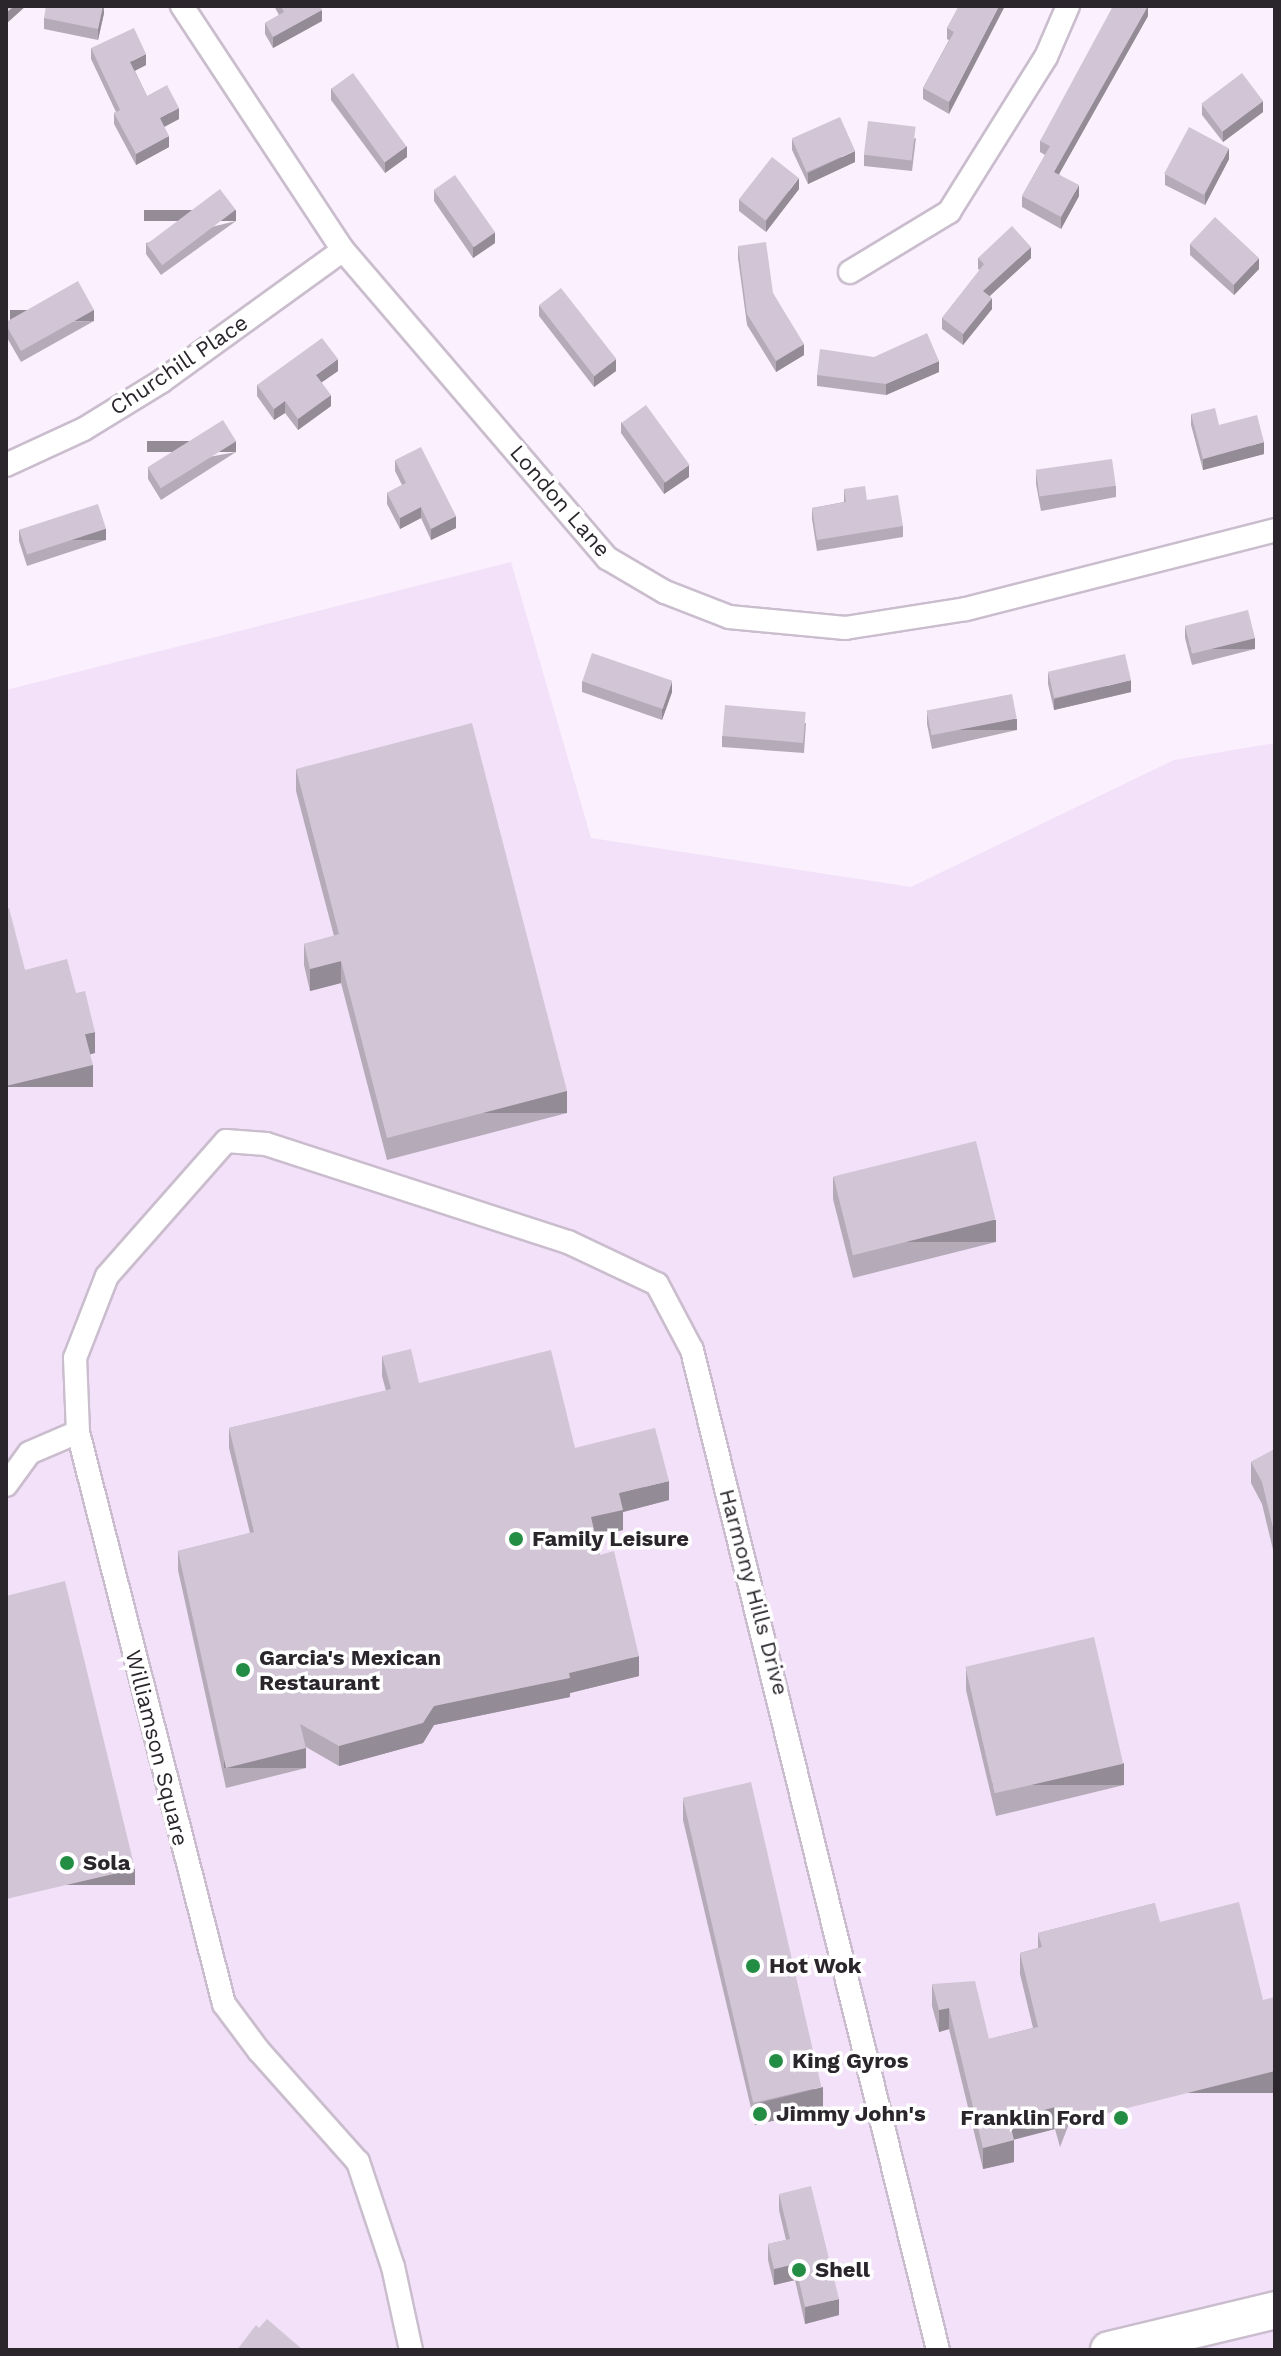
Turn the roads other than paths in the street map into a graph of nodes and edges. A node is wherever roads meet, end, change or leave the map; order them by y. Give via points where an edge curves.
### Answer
1 (182, 6) edge
2 (1068, 6) edge
3 (343, 250) junction
4 (850, 272) dead end
5 (6, 465) edge
6 (1275, 530) edge
7 (226, 1141) joint
8 (78, 1432) junction
9 (6, 1485) edge
10 (1275, 2310) edge
11 (411, 2350) edge
12 (938, 2350) edge
13 (1109, 2350) edge

1 - 3 street, London Lane
2 - 4 street via 1046,57 949,212
3 - 5 street, Churchill Place via 162,381 84,429
3 - 6 street, London Lane via 607,558 665,592 729,617 845,628 907,620
7 - 8 street, Williamson Square via 107,1276 75,1358
7 - 12 street, Harmony Hills Drive via 266,1144 568,1242 657,1284 692,1350 777,1676
8 - 9 street via 29,1453
8 - 11 street, Williamson Square via 224,2004 358,2162 393,2267
10 - 13 highway

